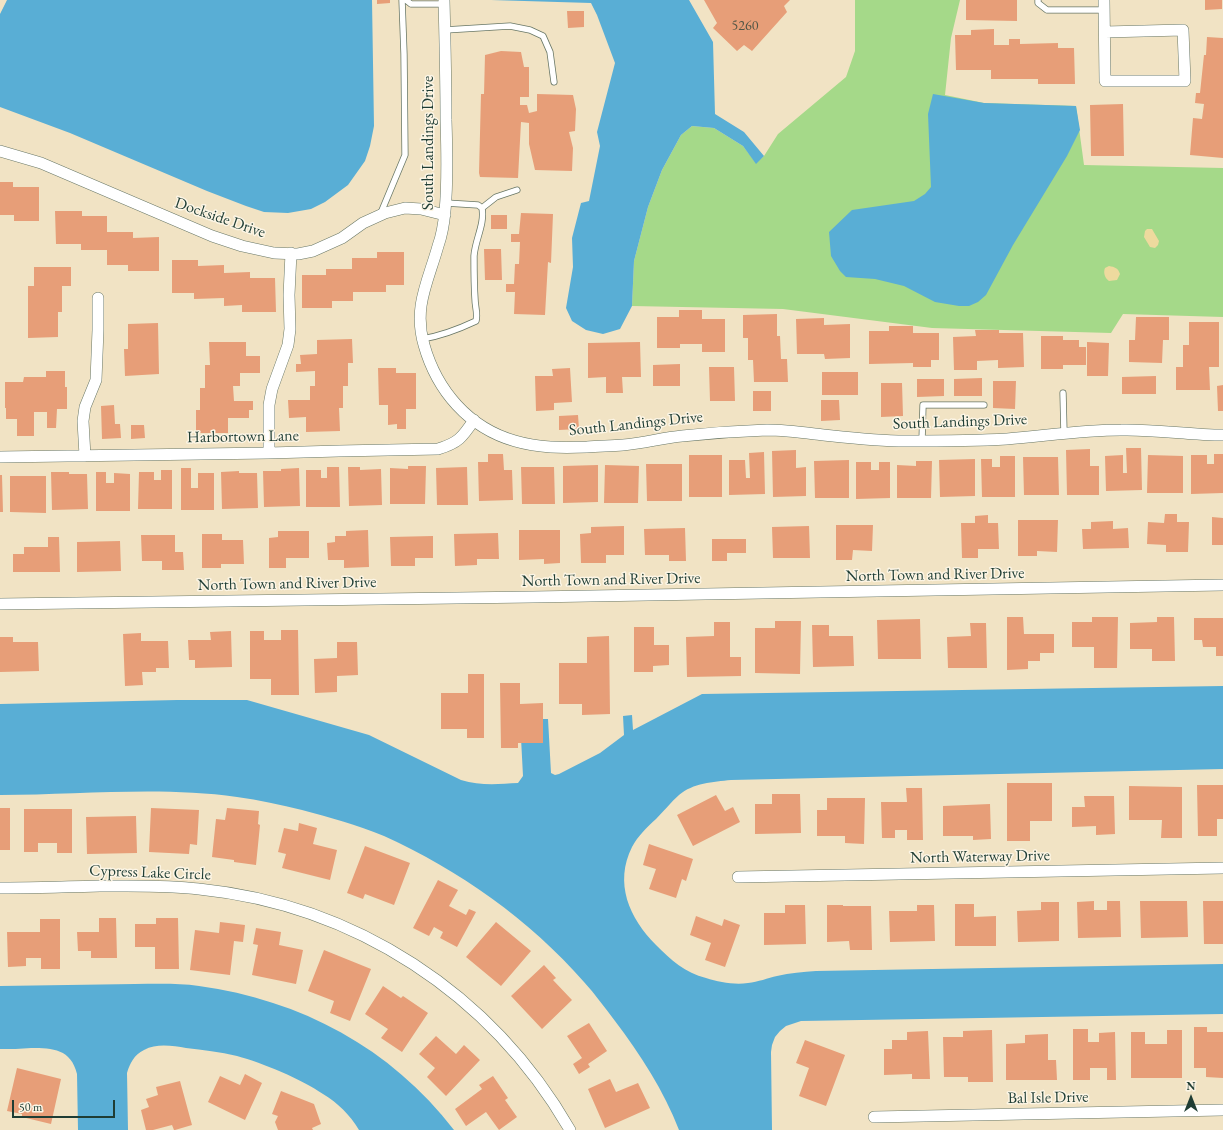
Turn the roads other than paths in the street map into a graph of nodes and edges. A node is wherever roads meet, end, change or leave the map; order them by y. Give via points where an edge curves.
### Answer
1 (402, 0) edge
2 (406, 0) edge
3 (1038, 0) edge
4 (444, 2) edge
5 (1104, 5) edge
6 (445, 30) junction
7 (1105, 32) junction
8 (554, 82) dead end
9 (4, 152) edge
10 (517, 190) dead end
11 (446, 203) junction
12 (482, 208) junction
13 (445, 215) junction
14 (379, 216) junction
15 (291, 253) junction
16 (98, 298) dead end
17 (422, 339) junction
18 (1062, 393) dead end
19 (984, 405) dead end
20 (474, 420) junction
21 (1064, 433) junction
22 (1223, 436) edge
23 (922, 441) junction
24 (269, 453) junction
25 (85, 456) junction
26 (0, 457) edge
27 (1223, 585) edge
28 (0, 604) edge
29 (1223, 868) edge
30 (738, 877) dead end
31 (0, 888) edge
32 (1223, 1110) edge
33 (874, 1117) dead end
34 (570, 1130) edge

1 - 14 lane via 405,155
2 - 4 lane via 411,4
3 - 5 lane via 1038,3 1047,10
4 - 6 street, South Landings Drive
5 - 7 street
6 - 8 lane via 510,26 543,36 550,52
6 - 11 street, South Landings Drive via 448,183
7 - 7 street via 1106,81 1185,81 1183,30
9 - 15 street, Dockside Drive via 41,163 212,236 258,250
10 - 12 lane via 496,197
11 - 12 lane via 478,205
11 - 13 street, South Landings Drive
12 - 17 lane via 482,221 474,256 476,321
13 - 14 street, Dockside Drive via 405,208
13 - 17 street, South Landings Drive via 422,296
14 - 15 street, Dockside Drive via 363,223 342,238 313,250
15 - 24 street via 290,329 288,345 270,400
16 - 25 street via 96,380 85,407 83,421
17 - 20 street, South Landings Drive via 446,394
18 - 21 lane
19 - 23 lane via 923,405
20 - 23 street, South Landings Drive via 500,436 549,448 623,445 710,433 771,430 868,440
20 - 24 street, Harbortown Lane via 452,445 438,449
21 - 22 street, South Landings Drive via 1152,430
21 - 23 street, South Landings Drive via 1005,439
24 - 25 street, Harbortown Lane
25 - 26 street, Harbortown Lane
27 - 28 street, North Town and River Drive
29 - 30 street, North Waterway Drive
31 - 34 street, Cypress Lake Circle via 145,886 199,889 272,902 332,921 368,937 421,970 481,1017 530,1071
32 - 33 street, Bal Isle Drive

